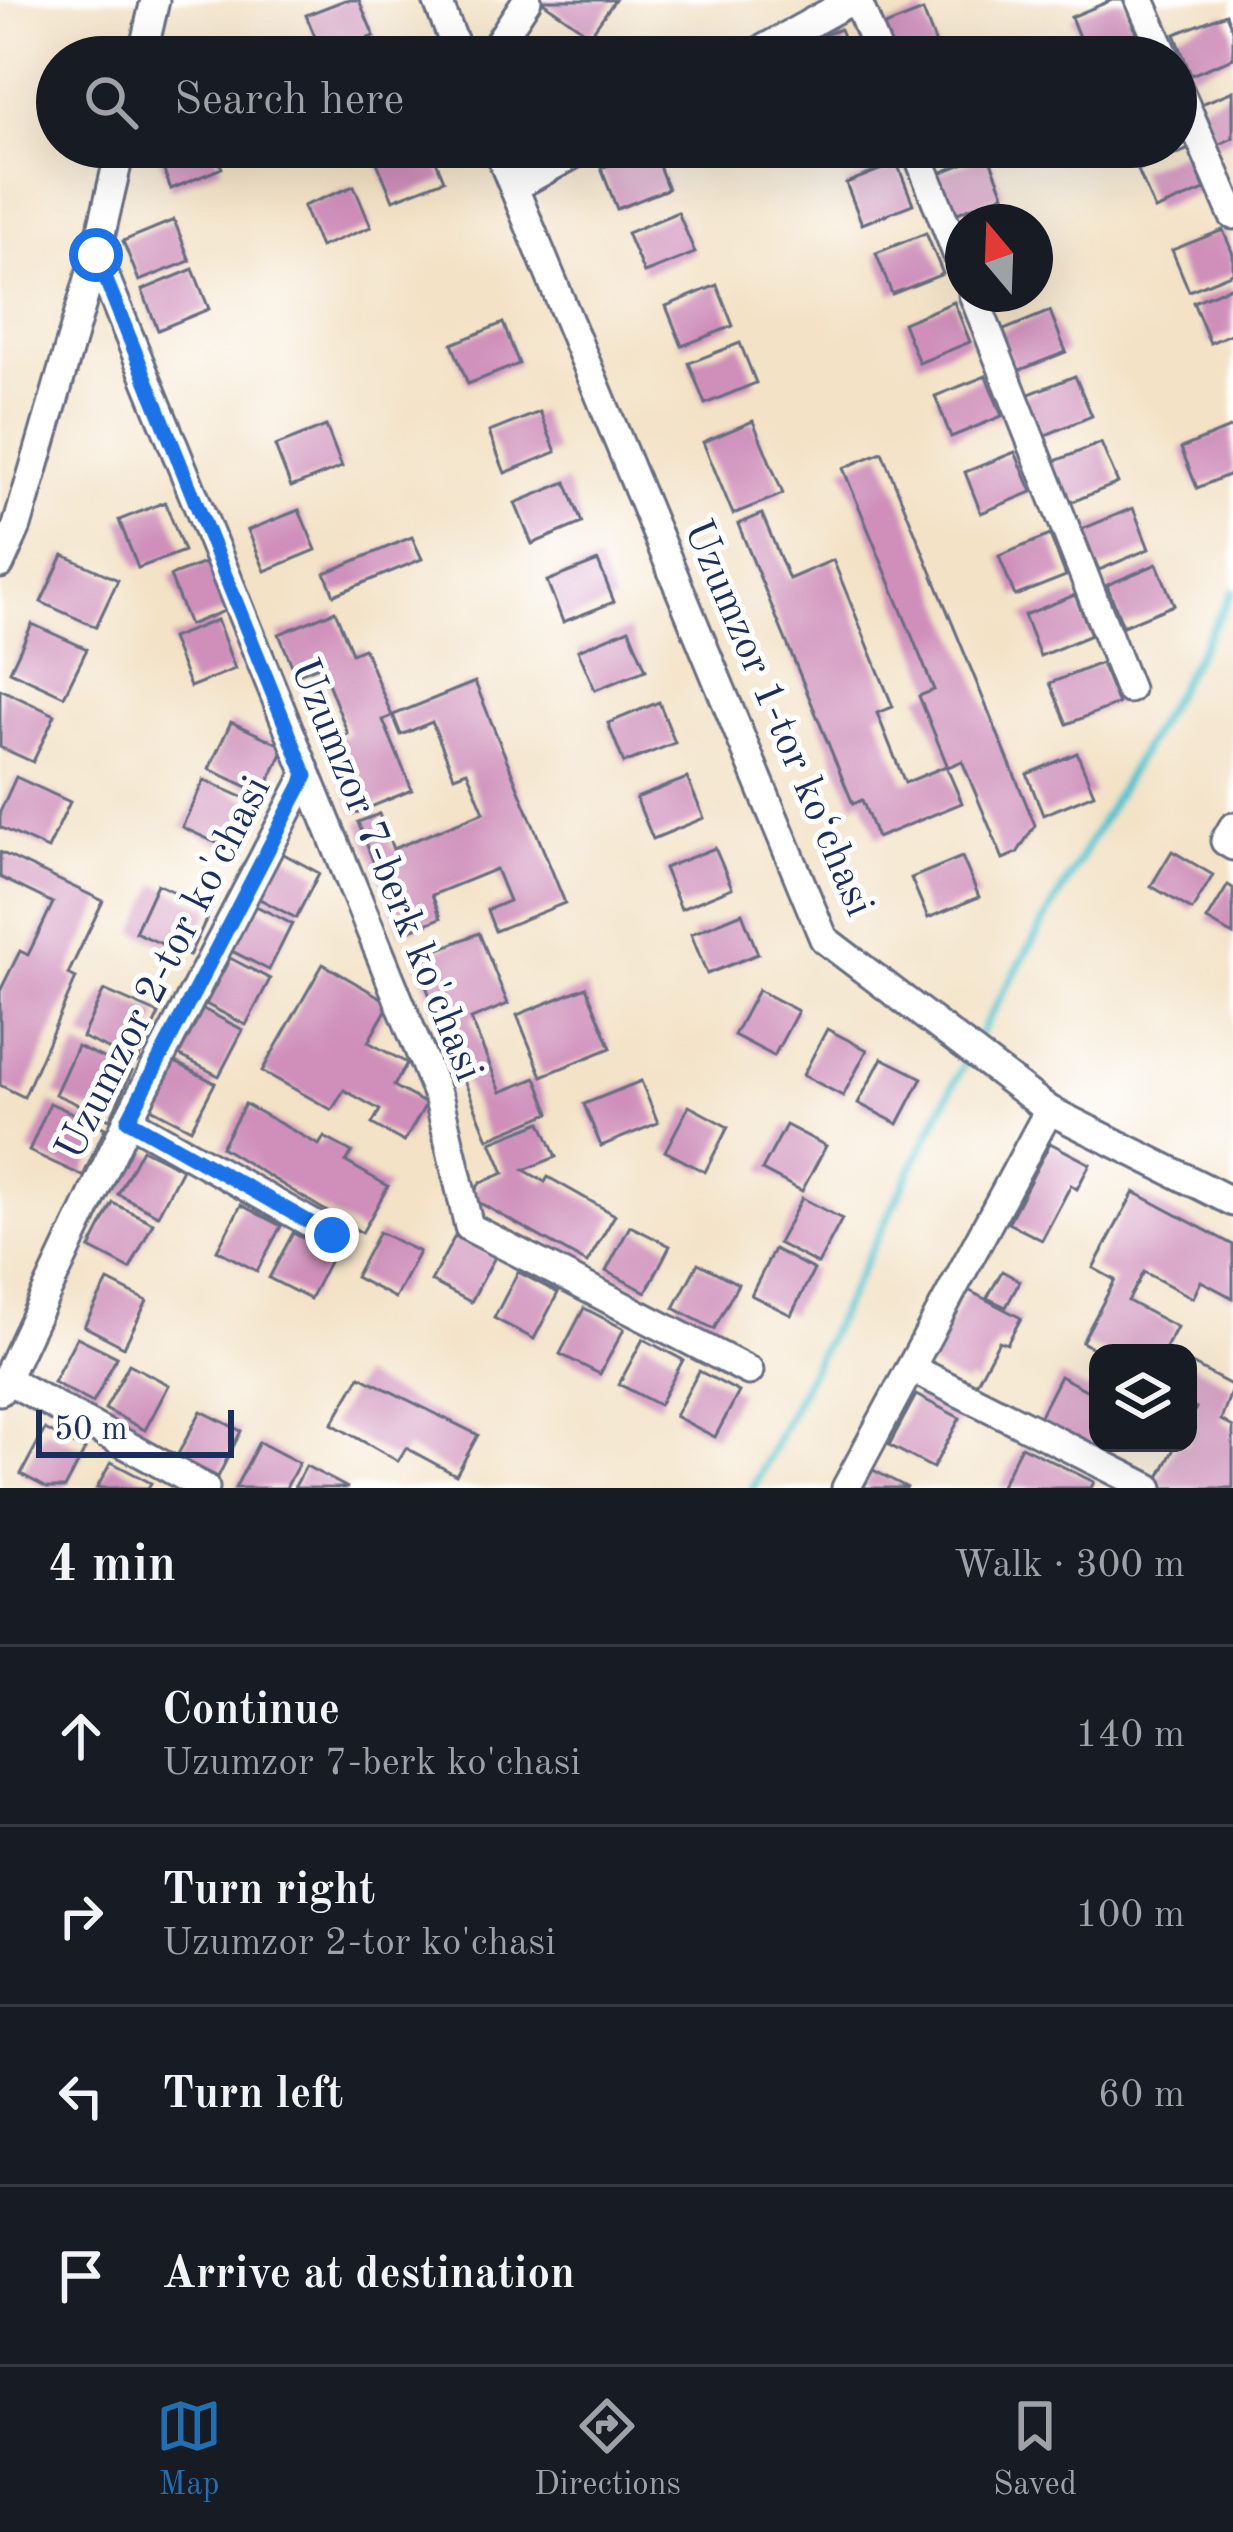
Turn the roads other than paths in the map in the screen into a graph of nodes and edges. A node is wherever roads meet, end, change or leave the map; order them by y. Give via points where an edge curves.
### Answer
1 (155, 0) edge
2 (436, 0) edge
3 (526, 0) edge
4 (855, 0) edge
5 (1140, 0) edge
6 (147, 36) edge
7 (451, 36) edge
8 (503, 36) edge
9 (788, 36) edge
10 (871, 36) edge
11 (1156, 36) edge
12 (1197, 132) edge
13 (116, 168) edge
14 (506, 168) edge
15 (550, 168) edge
16 (923, 168) edge
17 (514, 188) junction
18 (1233, 215) edge
19 (945, 223) edge
20 (96, 255) junction
21 (980, 312) edge
22 (0, 564) edge
23 (1129, 689) dead end
24 (306, 776) junction
25 (1049, 1110) junction
26 (128, 1120) junction
27 (1233, 1202) edge
28 (332, 1235) dead end
29 (911, 1368) junction
30 (749, 1371) dead end
31 (3, 1385) edge
32 (205, 1488) edge
33 (846, 1488) edge
34 (1150, 1488) edge

1 - 6 street
2 - 7 street
3 - 8 street
4 - 9 street
4 - 10 street
5 - 11 street
12 - 18 street
13 - 20 street
14 - 17 street, Uzumzor 1-tor ko‘chasi
15 - 17 street
16 - 19 street
17 - 25 street, Uzumzor 1-tor ko‘chasi via 824,939
20 - 22 street
20 - 24 street, Uzumzor 7-berk ko'chasi
21 - 23 street
24 - 26 street, Uzumzor 2-tor ko'chasi
24 - 30 street, Uzumzor 7-berk ko'chasi via 439,1099 470,1227
25 - 27 street, Uzumzor 1-tor ko‘chasi
25 - 29 street
26 - 28 street
26 - 31 street, Uzumzor 2-tor ko'chasi
29 - 33 street
29 - 34 street
31 - 32 street

